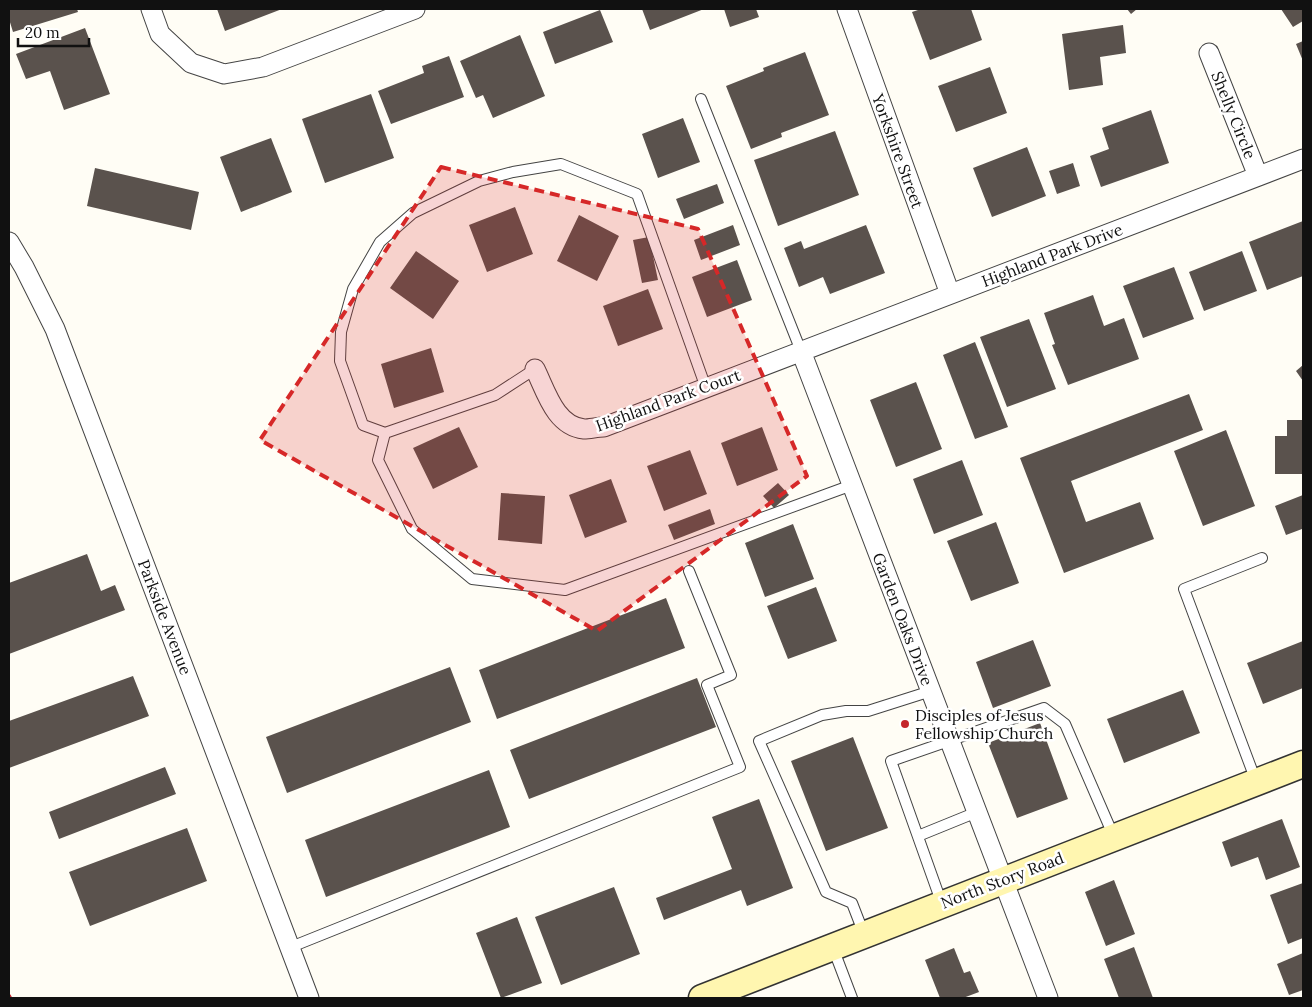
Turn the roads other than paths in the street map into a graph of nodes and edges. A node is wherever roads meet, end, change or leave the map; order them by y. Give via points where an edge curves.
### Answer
1 (151, 9) edge
2 (414, 9) edge
3 (846, 9) edge
4 (1209, 53) dead end
5 (701, 98) dead end
6 (1303, 159) edge
7 (1258, 176) junction
8 (9, 242) edge
9 (950, 294) junction
10 (801, 351) junction
11 (535, 369) joint
12 (706, 388) junction
13 (386, 433) junction
14 (852, 485) junction
15 (1262, 558) dead end
16 (689, 571) dead end
17 (931, 691) junction
18 (949, 740) junction
19 (1303, 764) edge
20 (1257, 782) junction
21 (977, 812) junction
22 (918, 836) junction
23 (1114, 837) junction
24 (1002, 880) junction
25 (942, 904) junction
26 (864, 934) junction
27 (291, 946) junction
28 (833, 947) junction
29 (309, 998) edge
30 (702, 998) edge
31 (852, 998) edge
32 (1048, 998) edge

1 - 2 street via 160,34 191,63 224,74 263,67
3 - 9 street, Yorkshire Street
4 - 7 street, Shelly Circle
5 - 10 lane
6 - 7 street, Highland Park Drive
7 - 9 street, Highland Park Drive
8 - 27 street, Parkside Avenue via 54,329
9 - 10 street, Highland Park Drive
10 - 12 street, Highland Park Court
10 - 14 street, Garden Oaks Drive
11 - 12 street, Highland Park Court via 557,415 584,429 604,426
11 - 13 lane via 495,395
12 - 13 lane via 637,194 561,164 479,181 414,213 380,242 353,289 341,332 340,361 363,425
13 - 14 lane via 378,460 412,529 472,579 555,589 564,590
14 - 17 street, Garden Oaks Drive
15 - 20 lane via 1184,589
16 - 27 lane via 731,675 707,685 740,767
17 - 18 street, Garden Oaks Drive
17 - 26 lane via 868,711 822,715 759,741 826,892 852,903
18 - 21 street, Garden Oaks Drive
18 - 22 lane via 891,761
18 - 23 lane via 1044,708 1065,724
19 - 20 main road, North Story Road
20 - 23 main road, North Story Road
21 - 22 lane
21 - 24 street, Garden Oaks Drive
22 - 25 lane
23 - 24 main road, North Story Road
24 - 25 main road, North Story Road
24 - 32 street, Garden Oaks Drive
25 - 26 main road, North Story Road
26 - 28 main road, North Story Road
27 - 29 street, Parkside Avenue
28 - 30 main road, North Story Road
28 - 31 lane

